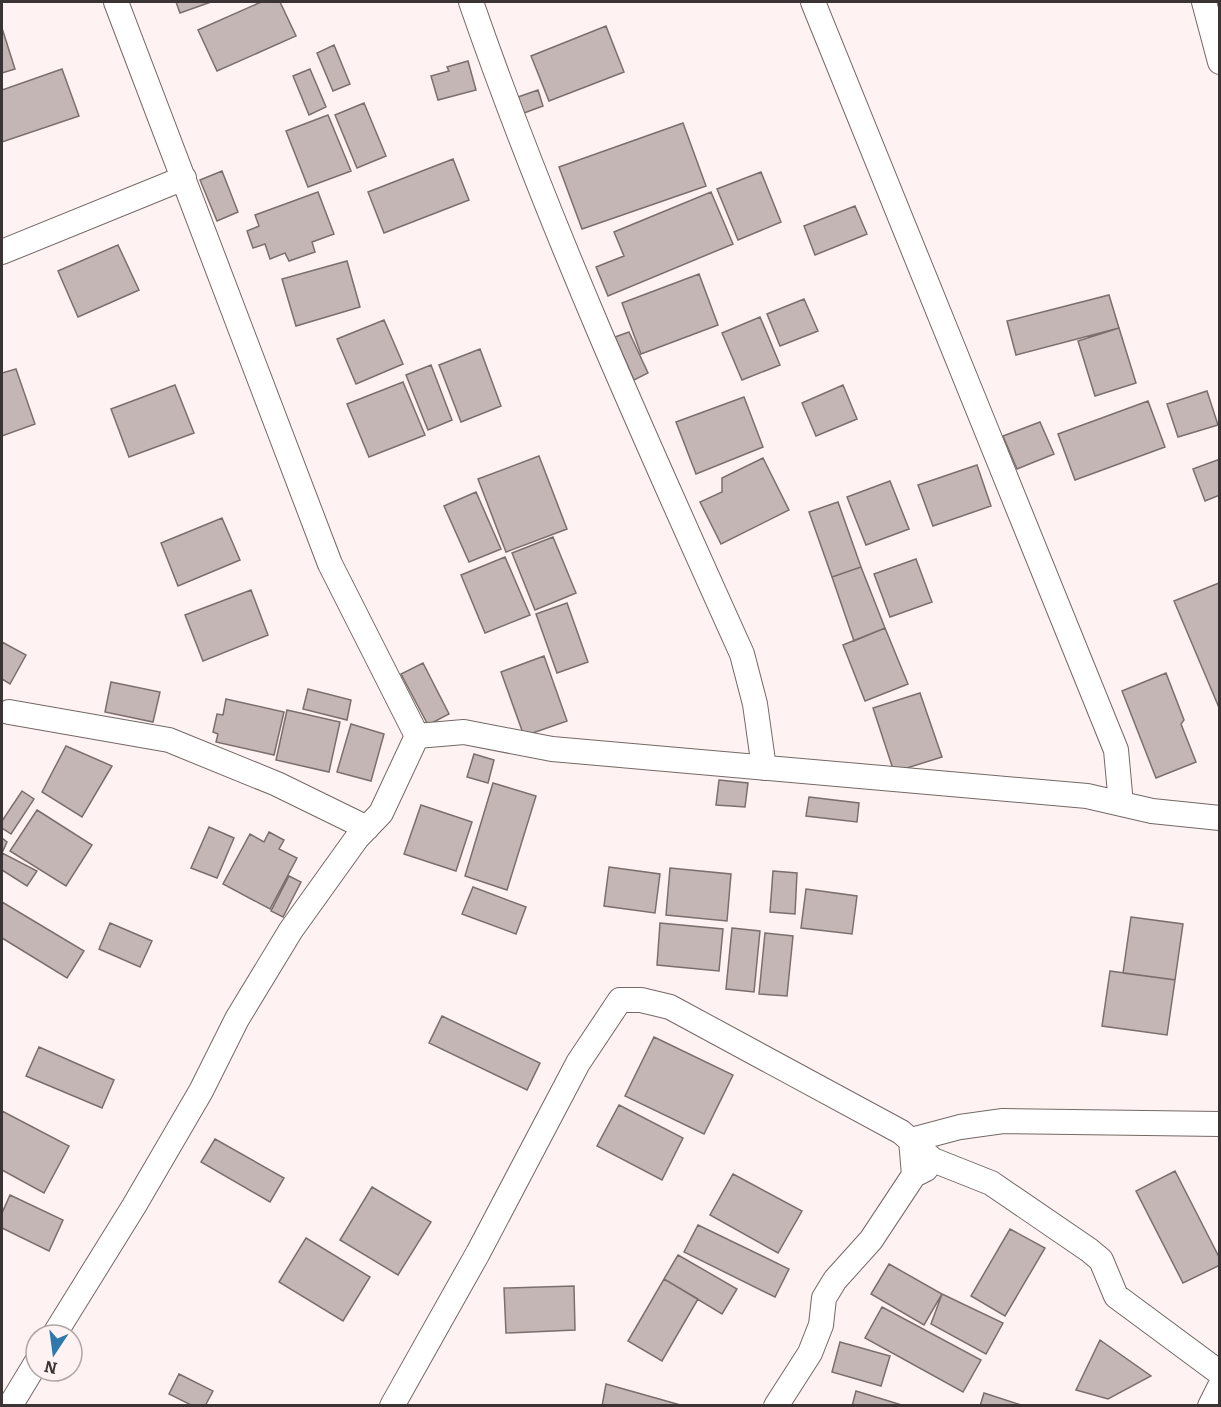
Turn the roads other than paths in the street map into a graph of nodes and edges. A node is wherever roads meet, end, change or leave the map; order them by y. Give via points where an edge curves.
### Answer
1 (116, 2) edge
2 (471, 2) edge
3 (813, 2) edge
4 (1204, 2) edge
5 (1220, 62) edge
6 (184, 178) junction
7 (2, 252) edge
8 (4, 716) edge
9 (417, 736) junction
10 (764, 768) junction
11 (1121, 804) junction
12 (1220, 818) edge
13 (367, 828) junction
14 (1220, 1124) edge
15 (911, 1140) junction
16 (939, 1162) junction
17 (914, 1175) junction
18 (61, 1323) edge
19 (1220, 1373) edge
20 (24, 1383) edge
21 (1220, 1386) edge
22 (10, 1406) edge
23 (392, 1406) edge
24 (776, 1406) edge
25 (1210, 1406) edge

1 - 6 street
2 - 10 street via 502,91 585,298 742,654 755,704
3 - 11 street via 1116,750
4 - 5 street
6 - 7 street
6 - 9 street via 330,564
8 - 13 street via 169,740 278,784
9 - 10 street via 464,732 552,749
9 - 13 street via 381,813
10 - 11 street via 1087,796
11 - 12 street
13 - 18 street via 291,930 134,1206
14 - 15 street via 1003,1121
15 - 16 street
15 - 17 street
15 - 23 street via 670,1007 620,1000 578,1063
16 - 17 street
16 - 19 street via 991,1184 1089,1250 1101,1260 1116,1296
17 - 24 street via 871,1240 829,1289 810,1353
20 - 22 street
21 - 25 street

